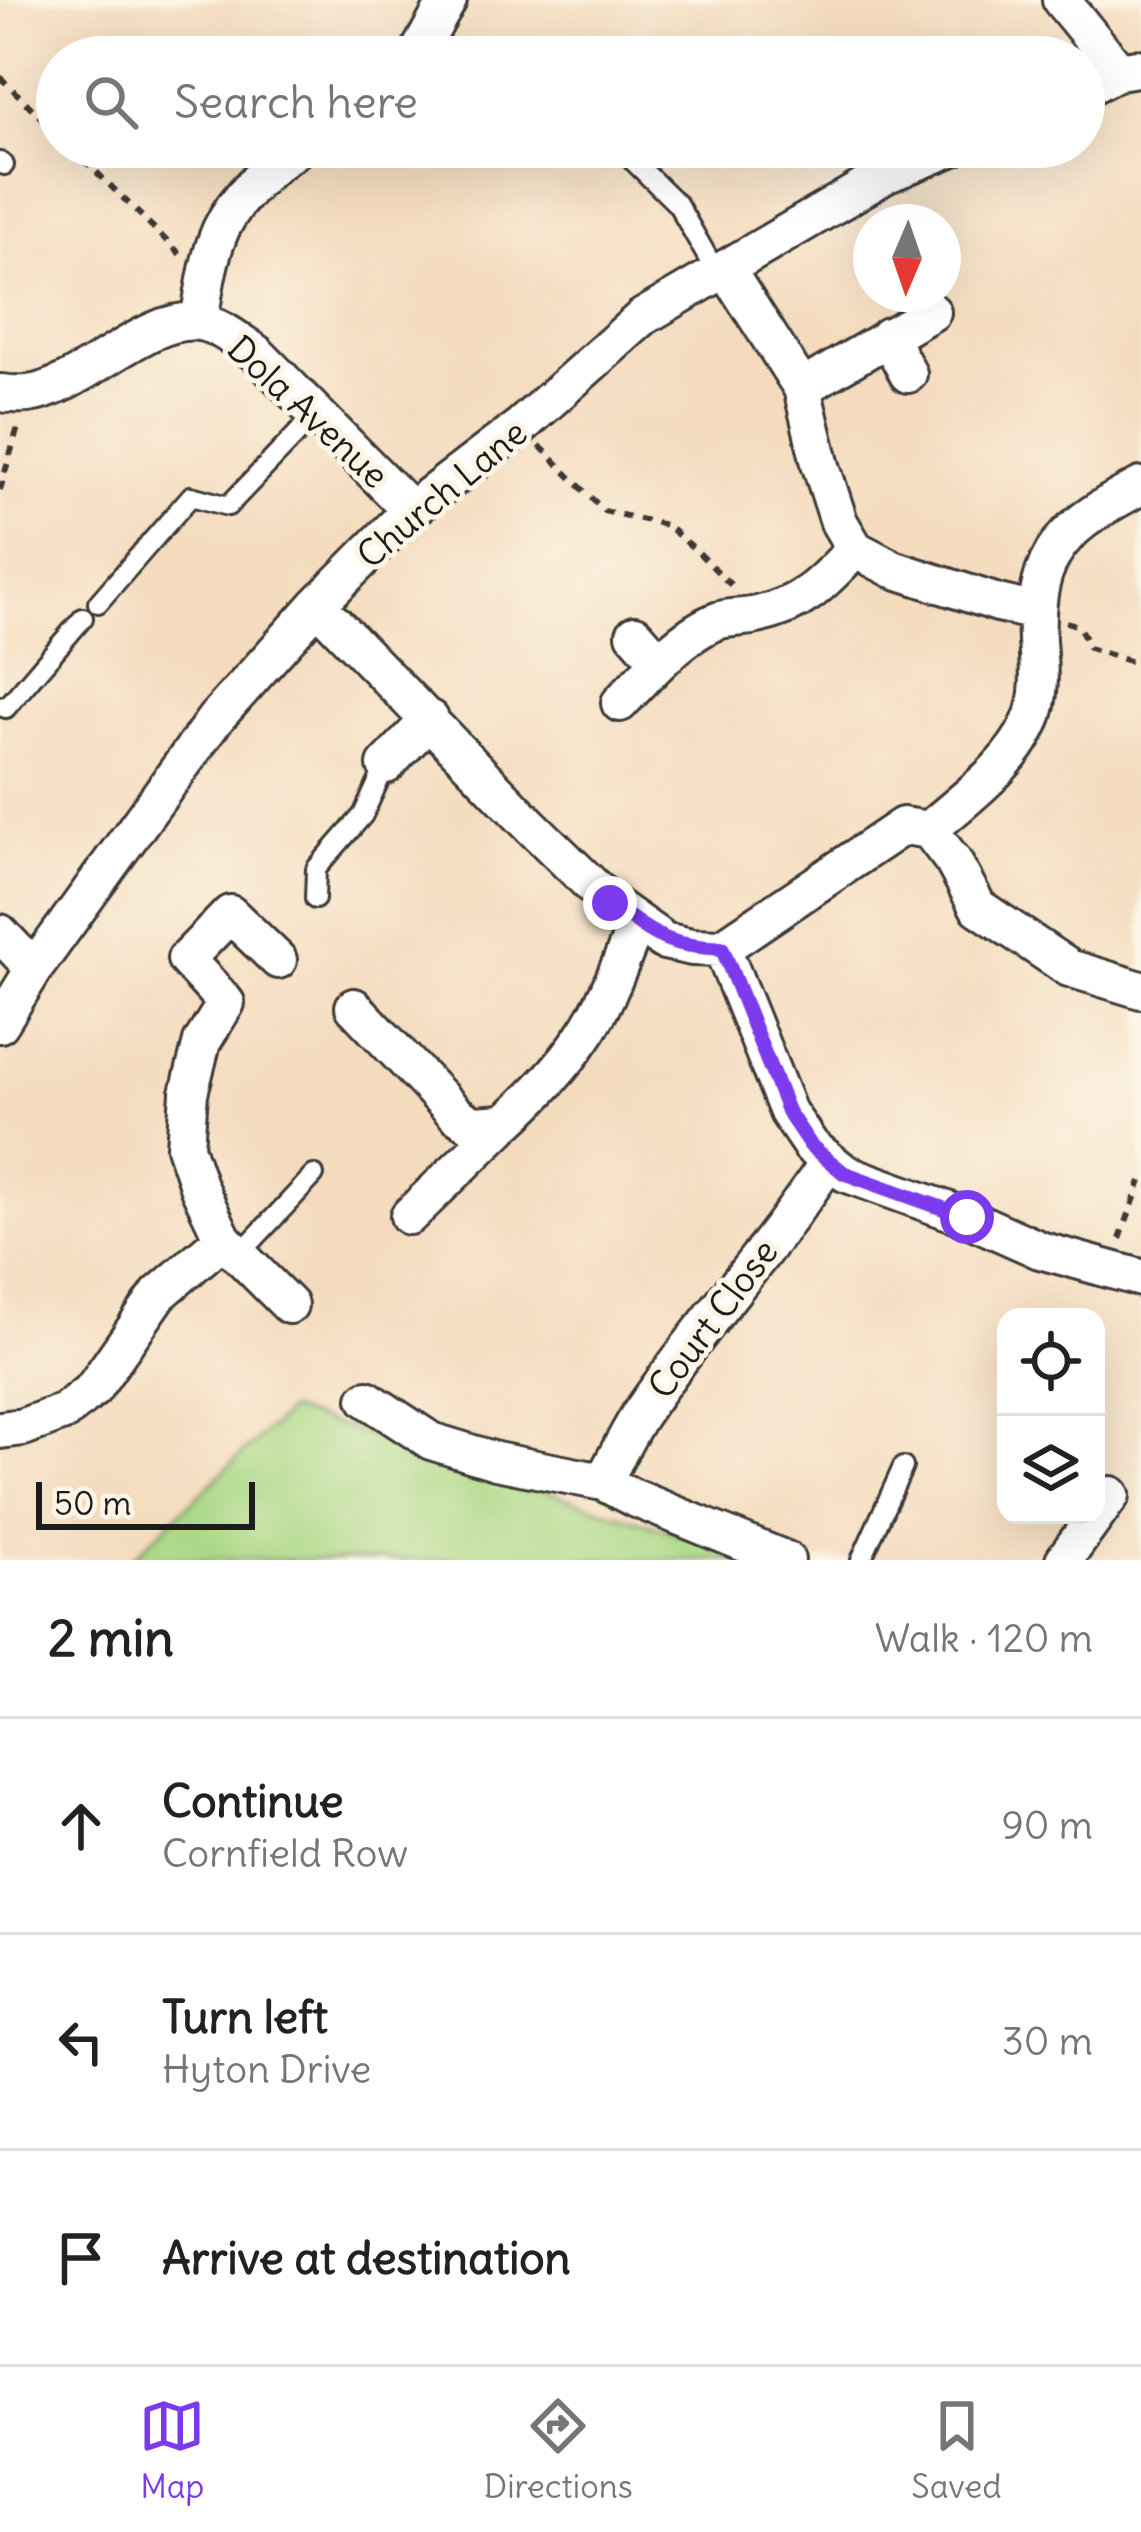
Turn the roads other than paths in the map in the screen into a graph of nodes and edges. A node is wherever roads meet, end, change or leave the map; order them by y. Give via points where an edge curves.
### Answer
1 (448, 0) edge
2 (1061, 0) edge
3 (428, 36) edge
4 (1097, 36) edge
5 (1105, 44) edge
6 (1130, 69) edge
7 (275, 168) edge
8 (641, 168) edge
9 (901, 168) edge
10 (722, 272) junction
11 (932, 312) dead end
12 (199, 322) junction
13 (888, 336) junction
14 (908, 374) dead end
15 (802, 388) junction
16 (14, 394) edge
17 (317, 413) junction
18 (1141, 486) edge
19 (411, 510) junction
20 (855, 549) junction
21 (98, 603) dead end
22 (317, 605) junction
23 (1036, 612) junction
24 (83, 618) dead end
25 (620, 703) dead end
26 (0, 706) edge
27 (430, 719) junction
28 (386, 764) joint
29 (929, 830) junction
30 (315, 899) dead end
31 (638, 923) junction
32 (0, 933) edge
33 (722, 948) junction
34 (278, 960) dead end
35 (34, 970) junction
36 (1141, 990) edge
37 (354, 1007) dead end
38 (0, 1024) edge
39 (505, 1123) junction
40 (829, 1160) junction
41 (314, 1175) dead end
42 (409, 1216) dead end
43 (231, 1247) junction
44 (1125, 1274) edge
45 (289, 1306) dead end
46 (367, 1399) dead end
47 (0, 1430) edge
48 (903, 1467) dead end
49 (603, 1482) junction
50 (1112, 1495) dead end
51 (786, 1560) edge
52 (861, 1560) edge
53 (1064, 1560) edge

1 - 3 street
2 - 4 street
5 - 6 street
7 - 12 street via 221,228
8 - 10 lane via 678,205
9 - 10 street, Church Lane
10 - 15 street
10 - 19 street, Church Lane via 643,317
11 - 13 street
12 - 16 street, Dola Avenue via 130,343 52,388
12 - 17 street, Dola Avenue via 256,353
13 - 14 street
13 - 15 street
15 - 20 street via 839,522
17 - 19 street, Dola Avenue
17 - 21 lane via 228,506 191,496
18 - 23 street via 1091,513 1053,550
19 - 22 street, Church Lane
20 - 23 street via 893,569
20 - 25 street via 807,597 647,648
22 - 27 street
22 - 35 street, Church Lane via 215,719
23 - 29 street via 1040,683 1030,722 1005,762
24 - 26 lane
27 - 28 street
27 - 31 street via 530,826
28 - 30 lane via 363,815 316,869
29 - 33 street via 903,826
29 - 36 street via 978,907 1070,968
31 - 33 street via 664,941
31 - 39 street via 586,1034
32 - 35 street
33 - 40 street via 788,1112
34 - 43 street via 230,914 186,959 226,1003 202,1042 184,1147
35 - 38 street, Church Lane
37 - 39 street via 455,1114 473,1125
39 - 42 street
40 - 44 street via 844,1173 1040,1250
40 - 49 street, Court Close via 638,1418
41 - 43 lane
43 - 45 street
43 - 47 street via 160,1294 93,1389 64,1412
46 - 49 street via 431,1441
48 - 52 lane
49 - 51 street
50 - 53 street

